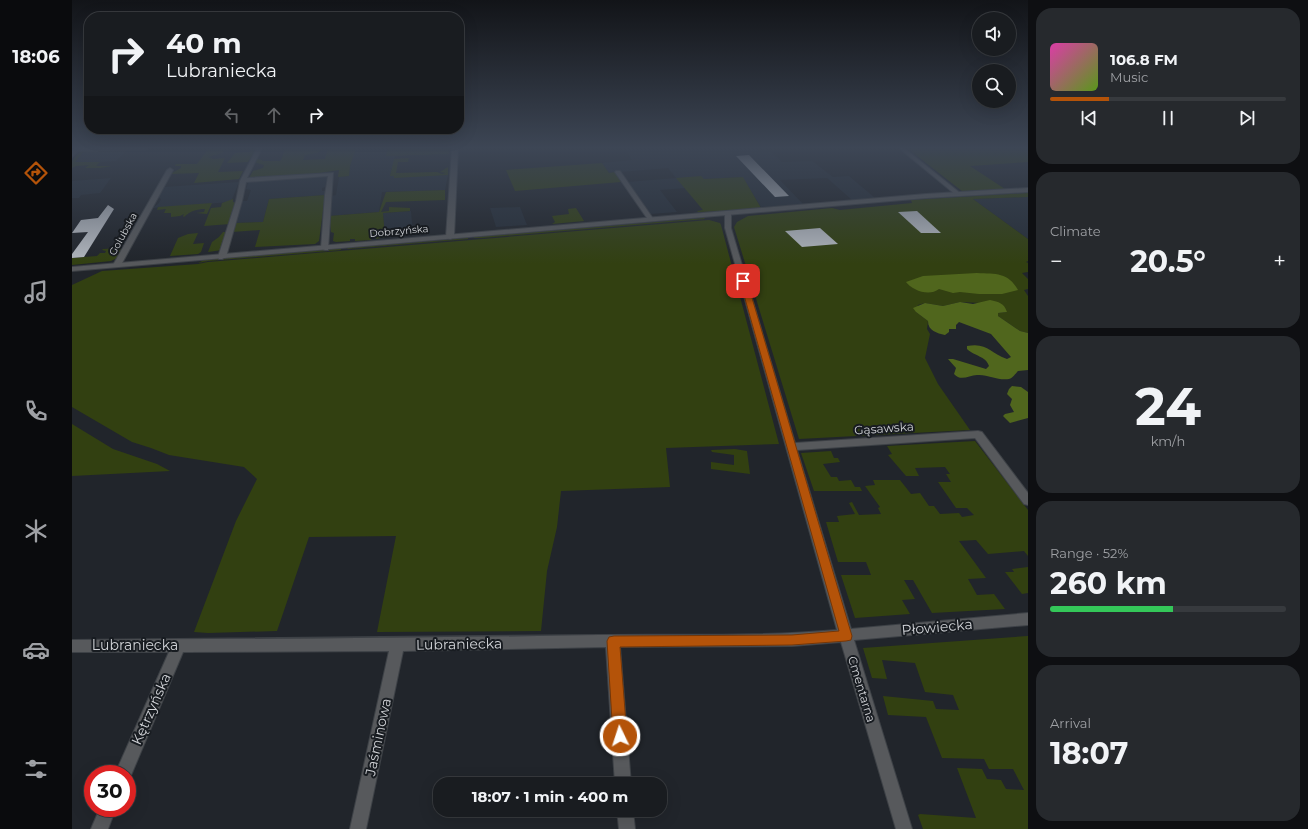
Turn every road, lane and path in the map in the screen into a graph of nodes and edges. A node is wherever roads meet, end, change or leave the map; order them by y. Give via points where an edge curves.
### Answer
1 (161, 187) edge
2 (242, 187) edge
3 (329, 187) edge
4 (453, 187) edge
5 (628, 187) edge
6 (949, 187) edge
7 (1028, 190) edge
8 (958, 194) junction
9 (728, 214) junction
10 (651, 220) junction
11 (450, 237) junction
12 (326, 248) junction
13 (222, 256) junction
14 (117, 265) junction
15 (72, 269) edge
16 (791, 447) junction
17 (1028, 501) edge
18 (1028, 619) edge
19 (846, 636) junction
20 (614, 641) junction
21 (180, 645) junction
22 (397, 645) junction
23 (72, 646) edge
24 (127, 765) edge
25 (624, 777) edge
26 (104, 817) edge
27 (626, 817) edge
28 (99, 829) edge
29 (358, 829) edge
30 (627, 829) edge
31 (904, 829) edge

1 - 14 street, Golubska
2 - 13 street
3 - 12 street
4 - 11 street
5 - 10 street
6 - 8 street
7 - 8 street
8 - 9 street
9 - 10 street, Dobrzyńska
9 - 16 street, Cmentarna via 728,228
10 - 11 street, Dobrzyńska
11 - 12 street, Dobrzyńska
12 - 13 street, Dobrzyńska
13 - 14 street, Dobrzyńska
14 - 15 street, Dobrzyńska
16 - 17 street, Gąsawska via 978,434
16 - 19 street, Cmentarna
18 - 19 street, Płowiecka
19 - 20 street, Lubraniecka via 792,640
19 - 31 street, Cmentarna
20 - 22 street, Lubraniecka
20 - 25 street
21 - 22 street, Lubraniecka
21 - 23 street, Lubraniecka
21 - 24 street, Kętrzyńska
22 - 29 street, Jaśminowa
26 - 28 street
27 - 30 street

